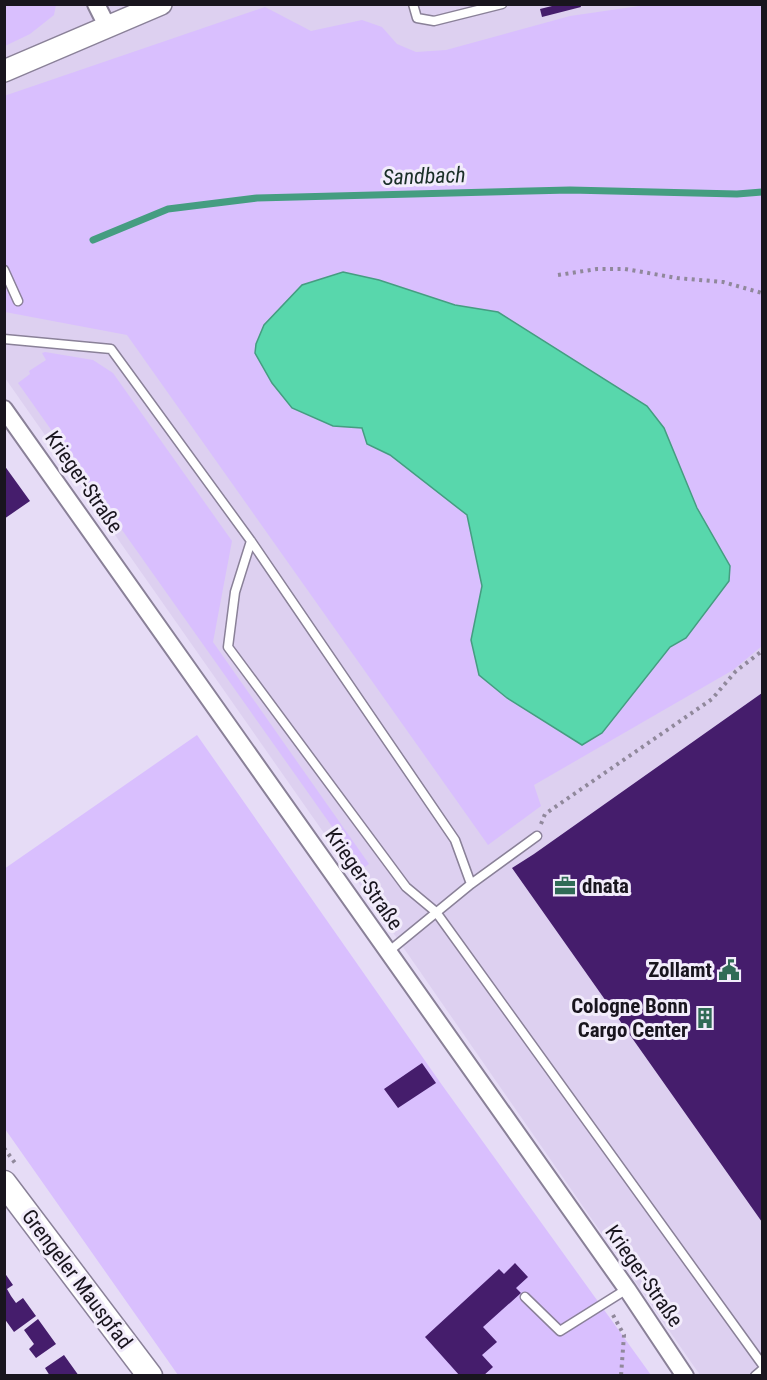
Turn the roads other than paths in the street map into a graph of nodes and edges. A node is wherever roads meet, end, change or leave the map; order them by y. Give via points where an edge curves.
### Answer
1 (96, 4) edge
2 (161, 4) edge
3 (413, 4) edge
4 (502, 4) edge
5 (108, 28) junction
6 (4, 71) edge
7 (4, 270) edge
8 (18, 301) dead end
9 (4, 339) edge
10 (4, 409) edge
11 (250, 541) junction
12 (537, 836) road end
13 (471, 884) junction
14 (436, 912) junction
15 (388, 952) junction
16 (4, 1183) edge
17 (627, 1289) junction
18 (525, 1297) dead end
19 (762, 1365) edge
20 (762, 1370) edge
21 (150, 1376) edge
22 (686, 1376) edge
23 (755, 1376) edge

1 - 5 street
2 - 5 street
3 - 4 lane via 417,18 434,21
5 - 6 street
7 - 8 lane
9 - 11 lane via 111,349
10 - 15 street, Krieger-Straße
11 - 13 lane via 455,840
11 - 14 lane via 235,592 228,647 406,887
12 - 13 lane
13 - 14 lane
14 - 15 lane
14 - 19 lane
15 - 17 street, Krieger-Straße
16 - 21 main road, Grengeler Mauspfad
17 - 18 lane via 560,1331
17 - 22 street, Krieger-Straße
20 - 23 lane

